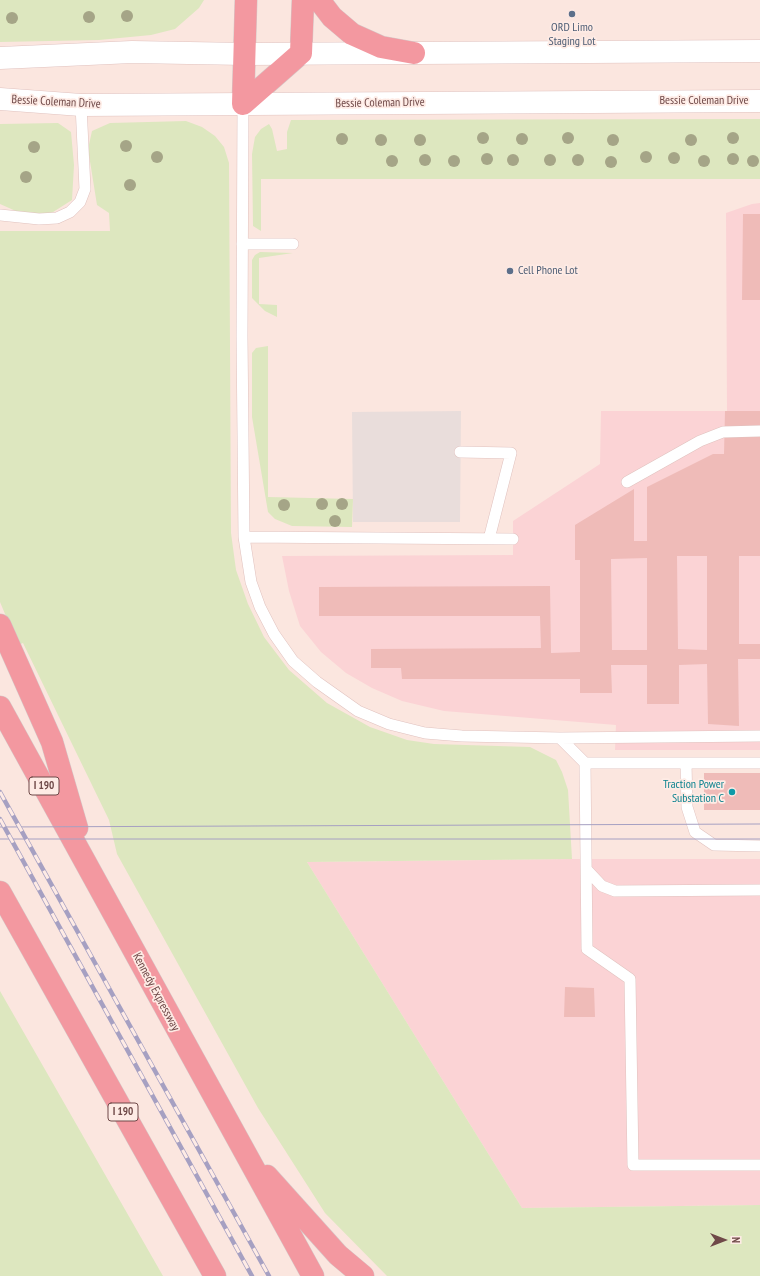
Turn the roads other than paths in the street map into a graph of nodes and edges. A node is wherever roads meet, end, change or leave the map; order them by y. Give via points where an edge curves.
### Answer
1 (246, 0) edge
2 (303, 0) edge
3 (319, 0) edge
4 (760, 51) edge
5 (301, 53) junction
6 (414, 53) junction
7 (245, 54) junction
8 (0, 58) edge
9 (0, 99) edge
10 (760, 101) edge
11 (243, 104) junction
12 (82, 105) junction
13 (0, 215) edge
14 (242, 244) junction
15 (293, 244) dead end
16 (760, 431) edge
17 (460, 452) dead end
18 (627, 482) dead end
19 (244, 537) junction
20 (489, 539) junction
21 (513, 539) dead end
22 (0, 624) edge
23 (0, 707) edge
24 (760, 736) edge
25 (560, 738) junction
26 (585, 763) junction
27 (686, 763) junction
28 (760, 763) edge
29 (760, 846) edge
30 (88, 866) junction
31 (587, 870) junction
32 (760, 890) edge
33 (0, 892) edge
34 (239, 1145) junction
35 (760, 1165) edge
36 (215, 1276) edge
37 (313, 1276) edge
38 (363, 1276) edge

1 - 7 highway
2 - 5 highway
3 - 6 highway via 332,17 352,34 381,47
4 - 6 street
5 - 6 street
5 - 7 street
5 - 11 highway
7 - 8 street via 132,52
7 - 11 highway
9 - 12 street, Bessie Coleman Drive
10 - 11 street, Bessie Coleman Drive
11 - 12 street, Bessie Coleman Drive
11 - 14 lane
12 - 13 lane via 84,189 80,202 70,212 57,218
14 - 15 lane
14 - 19 lane
16 - 18 lane via 723,432
17 - 20 lane via 511,453
19 - 20 lane
19 - 25 lane via 251,582 274,634 293,661 358,712 389,724 425,733
20 - 21 lane
22 - 30 highway via 52,742
23 - 30 highway, Kennedy Expressway / I 190
24 - 25 lane
25 - 26 lane
26 - 27 lane
26 - 31 lane
27 - 28 lane
27 - 29 lane via 687,807 695,832 714,846
30 - 34 highway, Kennedy Expressway / I 190
31 - 32 lane via 602,886 615,891
31 - 35 lane via 587,949 630,979 633,1165
33 - 36 highway, I 190
34 - 37 highway, Kennedy Expressway / I 190
34 - 38 highway via 338,1255

